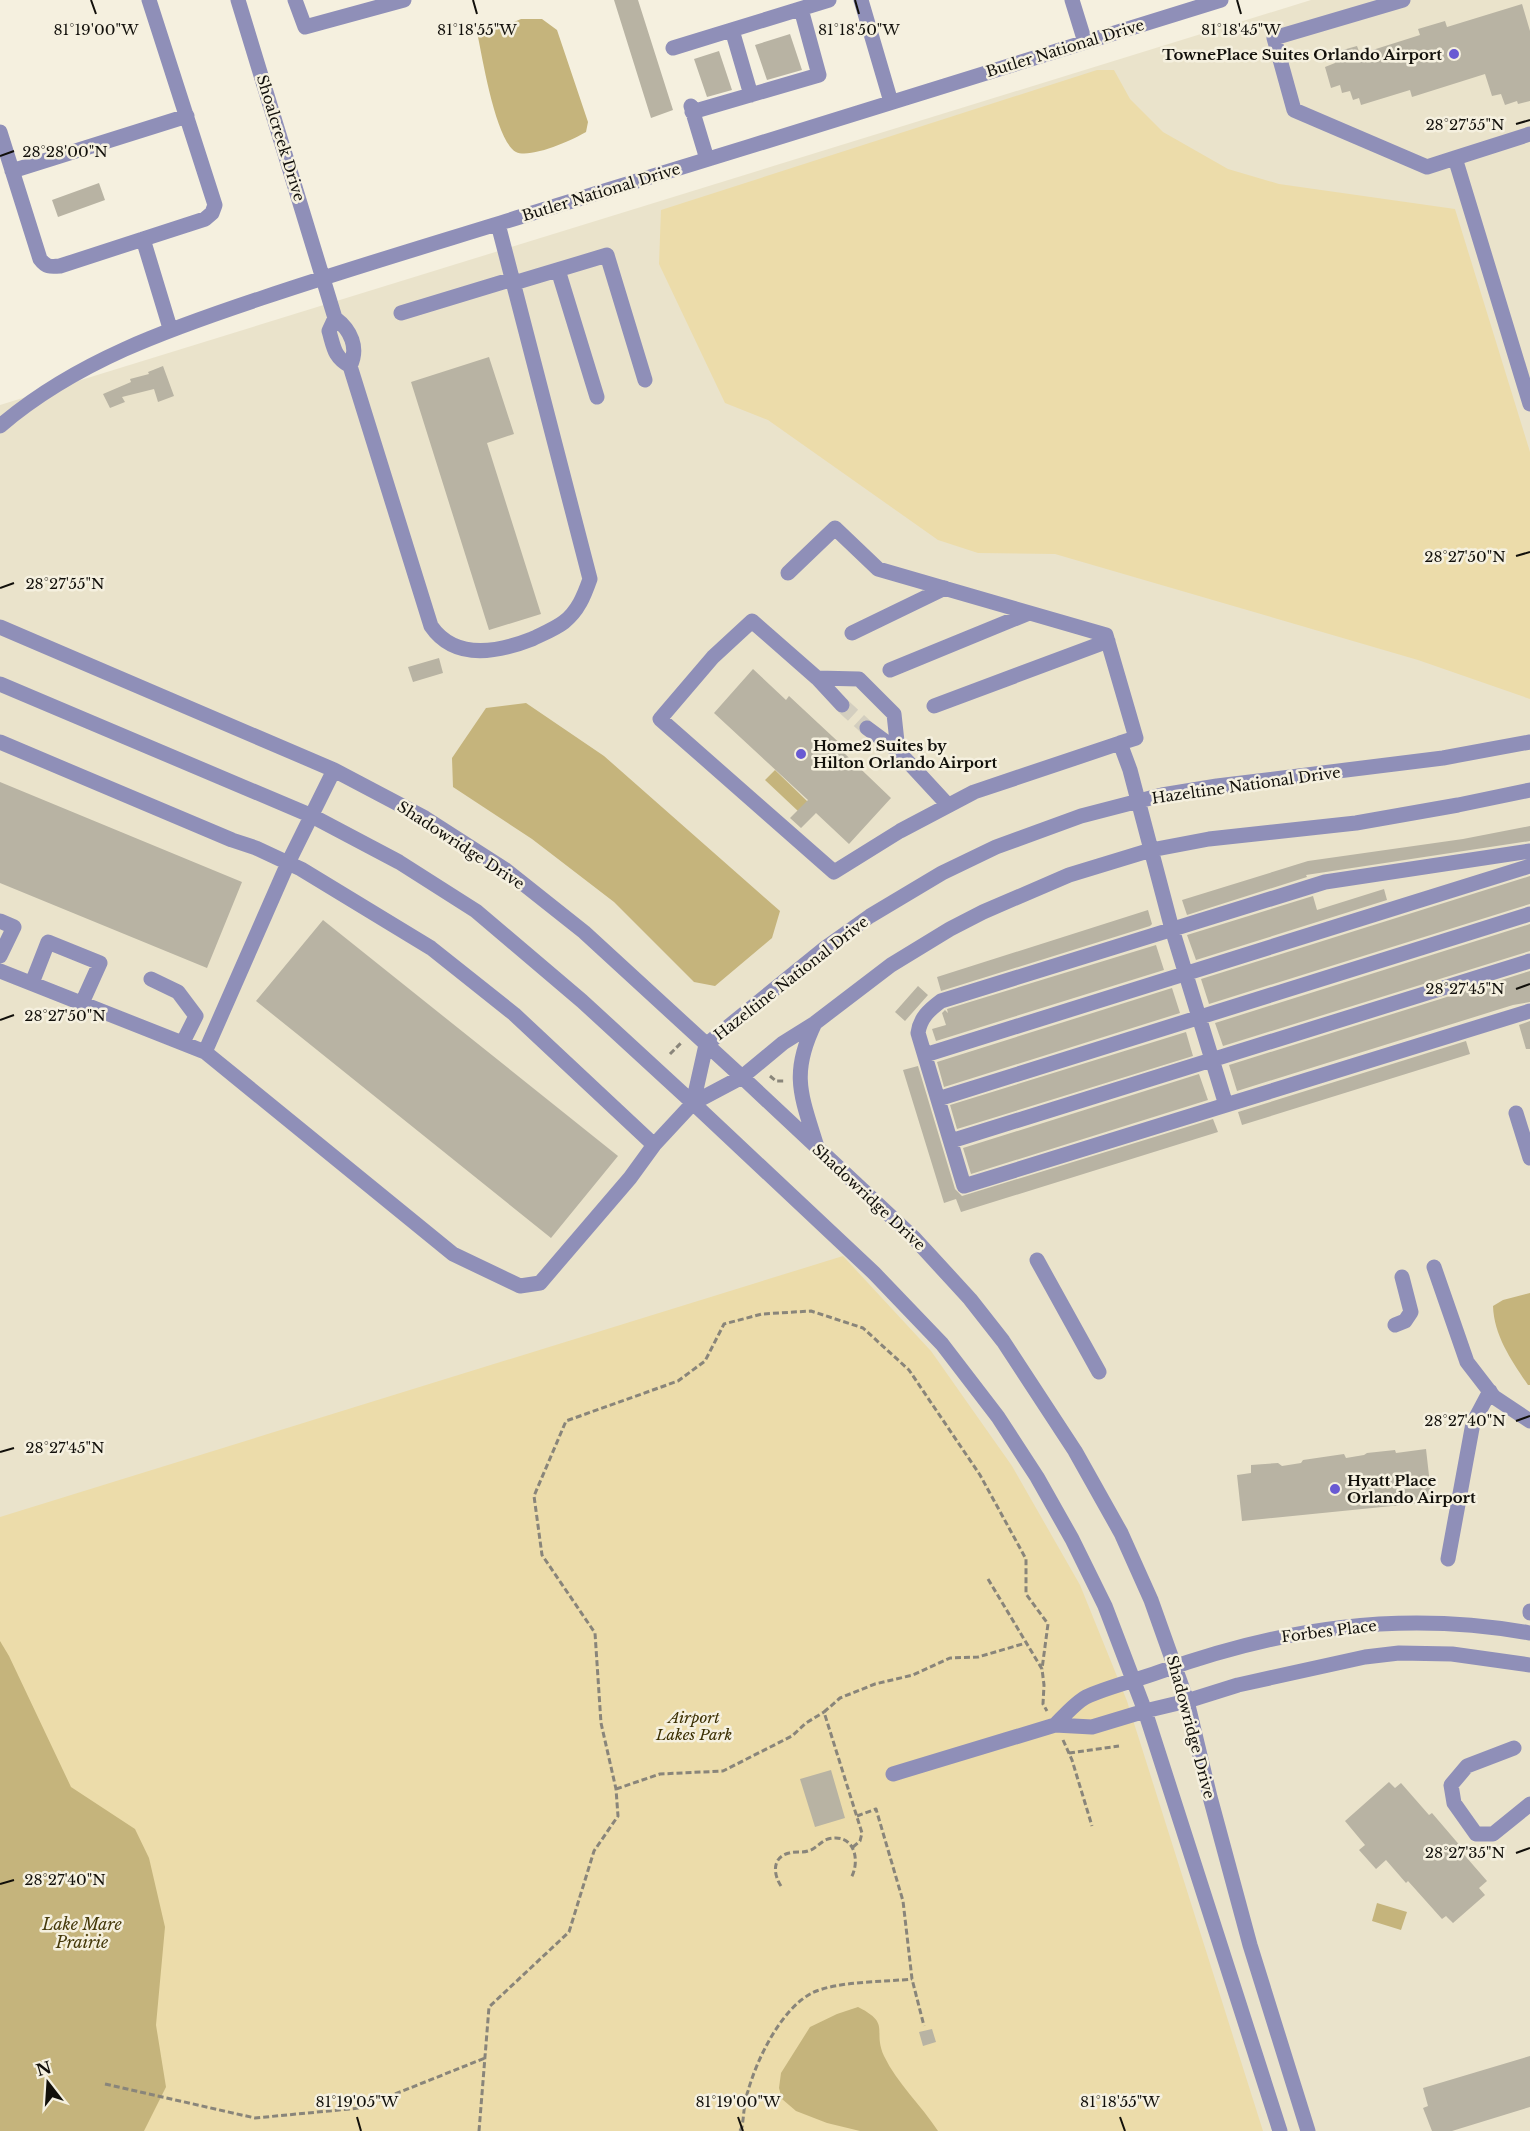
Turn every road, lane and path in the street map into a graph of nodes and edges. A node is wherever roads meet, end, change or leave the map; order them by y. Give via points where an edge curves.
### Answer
1 (149, 0) edge
2 (238, 0) edge
3 (295, 0) edge
4 (404, 0) edge
5 (829, 0) edge
6 (861, 0) edge
7 (1072, 0) edge
8 (1221, 0) edge
9 (1403, 0) edge
10 (801, 9) junction
11 (732, 30) junction
12 (1085, 42) junction
13 (673, 48) dead end
14 (751, 95) junction
15 (891, 102) junction
16 (187, 116) junction
17 (0, 132) edge
18 (1530, 134) edge
19 (1455, 158) junction
20 (707, 159) junction
21 (12, 171) junction
22 (498, 224) junction
23 (143, 239) junction
24 (558, 270) junction
25 (322, 277) junction
26 (514, 281) junction
27 (401, 313) dead end
28 (170, 328) junction
29 (645, 381) dead end
30 (597, 397) dead end
31 (1530, 404) edge
32 (0, 426) edge
33 (788, 573) dead end
34 (945, 588) junction
35 (1029, 613) junction
36 (0, 627) edge
37 (852, 633) dead end
38 (1108, 641) junction
39 (890, 670) dead end
40 (816, 678) junction
41 (0, 684) edge
42 (842, 705) tunnel mouth
43 (934, 706) dead end
44 (867, 728) tunnel mouth
45 (0, 742) edge
46 (1530, 742) edge
47 (1119, 743) junction
48 (898, 751) junction
49 (334, 770) junction
50 (1530, 790) edge
51 (1137, 800) junction
52 (947, 804) junction
53 (312, 816) junction
54 (1151, 850) junction
55 (1530, 851) edge
56 (288, 863) junction
57 (1530, 866) edge
58 (1530, 914) edge
59 (0, 921) edge
60 (1172, 928) junction
61 (0, 956) edge
62 (1530, 961) edge
63 (0, 971) edge
64 (1186, 974) junction
65 (151, 979) dead end
66 (32, 983) junction
67 (82, 1003) junction
68 (1530, 1011) edge
69 (1199, 1017) junction
70 (815, 1023) junction
71 (183, 1042) junction
72 (682, 1042) dead end
73 (706, 1045) junction
74 (205, 1052) junction
75 (670, 1054) dead end
76 (925, 1055) junction
77 (1212, 1059) junction
78 (771, 1076) dead end
79 (742, 1077) junction
80 (784, 1081) dead end
81 (938, 1099) junction
82 (693, 1103) junction
83 (1226, 1105) junction
84 (1516, 1113) dead end
85 (951, 1141) junction
86 (654, 1145) junction
87 (818, 1149) junction
88 (1530, 1158) edge
89 (1037, 1260) dead end
90 (1434, 1267) dead end
91 (1402, 1277) dead end
92 (1395, 1325) dead end
93 (1099, 1372) dead end
94 (1490, 1391) junction
95 (1530, 1421) edge
96 (1448, 1559) dead end
97 (988, 1579) dead end
98 (1530, 1633) edge
99 (1026, 1642) junction
100 (1530, 1665) edge
101 (1176, 1666) junction
102 (1042, 1669) junction
103 (1134, 1681) junction
104 (1187, 1701) junction
105 (1145, 1710) junction
106 (824, 1712) junction
107 (1055, 1725) junction
108 (1119, 1746) dead end
109 (1514, 1748) dead end
110 (1070, 1753) junction
111 (893, 1774) dead end
112 (616, 1789) junction
113 (1530, 1804) edge
114 (857, 1816) junction
115 (1092, 1826) dead end
116 (853, 1847) junction
117 (851, 1878) dead end
118 (781, 1886) dead end
119 (912, 1979) junction
120 (924, 2026) dead end
121 (484, 2058) junction
122 (105, 2084) dead end
123 (479, 2131) edge
124 (740, 2131) edge
125 (1280, 2131) edge
126 (1308, 2131) edge

1 - 16 street
2 - 25 street, Shoalcreek Drive
3 - 4 street via 305,27
5 - 10 street
6 - 15 street
7 - 12 street
8 - 12 street, Butler National Drive
9 - 19 street via 1274,38 1294,110 1427,167
10 - 11 street
10 - 14 street via 819,75
11 - 13 street
11 - 14 street
12 - 15 street, Butler National Drive
14 - 20 street via 692,109
15 - 20 street, Butler National Drive
16 - 21 street
16 - 23 street via 215,205 205,219
17 - 21 street
18 - 19 street
19 - 31 street
20 - 22 street, Butler National Drive
21 - 23 street via 44,265 60,266
22 - 25 street, Butler National Drive
22 - 26 street
23 - 28 street
24 - 26 street
24 - 29 street via 607,255
24 - 30 street
25 - 26 street, Shoalcreek Drive via 335,318 329,331 336,355 350,366 431,626 451,644 481,652 521,643 564,622 581,604 590,579
25 - 28 street, Butler National Drive
26 - 27 street
28 - 32 street, Butler National Drive via 57,383
33 - 34 street via 835,528 878,569
34 - 35 street
34 - 37 street
35 - 38 street via 1106,635
35 - 39 street
36 - 49 street, Shadowridge Drive
38 - 43 street
38 - 47 street via 1136,738
40 - 42 street
40 - 48 street via 859,679 894,714
40 - 52 street via 752,621 713,657 660,719 834,872
41 - 53 street
44 - 48 street
45 - 56 street
46 - 51 street, Hazeltine National Drive via 1443,758
47 - 51 street
47 - 52 street
48 - 52 street
49 - 53 street
49 - 73 street, Shadowridge Drive via 425,818 506,870 584,932
50 - 54 street via 1356,823 1209,839
51 - 54 street
51 - 73 street, Hazeltine National Drive via 1024,836 918,886 832,943
53 - 56 street
53 - 82 street via 399,862 476,911
54 - 60 street
54 - 70 street via 1069,875 967,920 891,965
55 - 60 street via 1325,882
56 - 74 street
56 - 86 street via 431,948 514,1014
57 - 64 street
58 - 69 street
59 - 61 street via 14,927
60 - 64 street
60 - 76 street via 941,1001 919,1025
62 - 77 street
63 - 66 street
64 - 69 street
64 - 76 street
65 - 71 street via 178,992 196,1016
66 - 67 street
66 - 67 street via 48,942 100,963
67 - 71 street
68 - 83 street
69 - 77 street
69 - 81 street
70 - 79 street
70 - 87 street via 801,1056 800,1082
71 - 74 street
72 - 75 path
73 - 79 street, Shadowridge Drive
73 - 82 street, Hazeltine National Drive
74 - 86 street via 453,1254 520,1286 540,1283
76 - 81 street
77 - 83 street
77 - 85 street
78 - 80 path
79 - 82 street
79 - 87 street, Shadowridge Drive
81 - 85 street
82 - 86 street
82 - 103 street via 897,1296 979,1391 1018,1447 1072,1539 1105,1606
83 - 85 street via 964,1186
84 - 88 street
87 - 101 street, Shadowridge Drive via 933,1258 1003,1341 1058,1423 1109,1510 1152,1600
89 - 93 street
90 - 94 street via 1467,1362
91 - 92 street via 1411,1312 1406,1321
94 - 95 street
94 - 96 street via 1473,1423
97 - 99 path
98 - 101 street, Forbes Place via 1451,1624 1336,1627 1251,1643
99 - 102 path
99 - 106 path via 978,1657 950,1659 913,1675 875,1684 840,1698
100 - 104 street, Forbes Place via 1452,1654 1381,1655 1248,1682
101 - 103 street, Forbes Place
101 - 104 street, Shadowridge Drive
102 - 107 path via 1043,1704
102 - 112 path via 1048,1624 1026,1594 1026,1559 980,1475 909,1370 863,1328 811,1311 762,1314 724,1324 705,1361 678,1381 566,1421 534,1496 542,1555 595,1633 601,1723
103 - 105 street
103 - 107 street, Forbes Place via 1084,1698
104 - 105 street, Forbes Place
104 - 126 street, Shadowridge Drive via 1250,1945
105 - 107 street, Forbes Place via 1092,1727
105 - 125 street
106 - 112 path via 792,1736 723,1770 660,1774
106 - 114 path
107 - 110 path
107 - 111 street
108 - 110 path
109 - 113 street via 1467,1766 1451,1785 1454,1803 1476,1834 1493,1834
110 - 115 path
112 - 121 path via 618,1816 594,1851 569,1932 489,2007
114 - 116 path via 862,1833
114 - 119 path via 876,1809 903,1901
116 - 117 path via 856,1869
116 - 118 path via 836,1838 808,1851 787,1853 774,1867 774,1877
119 - 120 path
119 - 124 path via 838,1986 812,1993 790,2010 759,2059
121 - 122 path via 360,2108 255,2118
121 - 123 path

